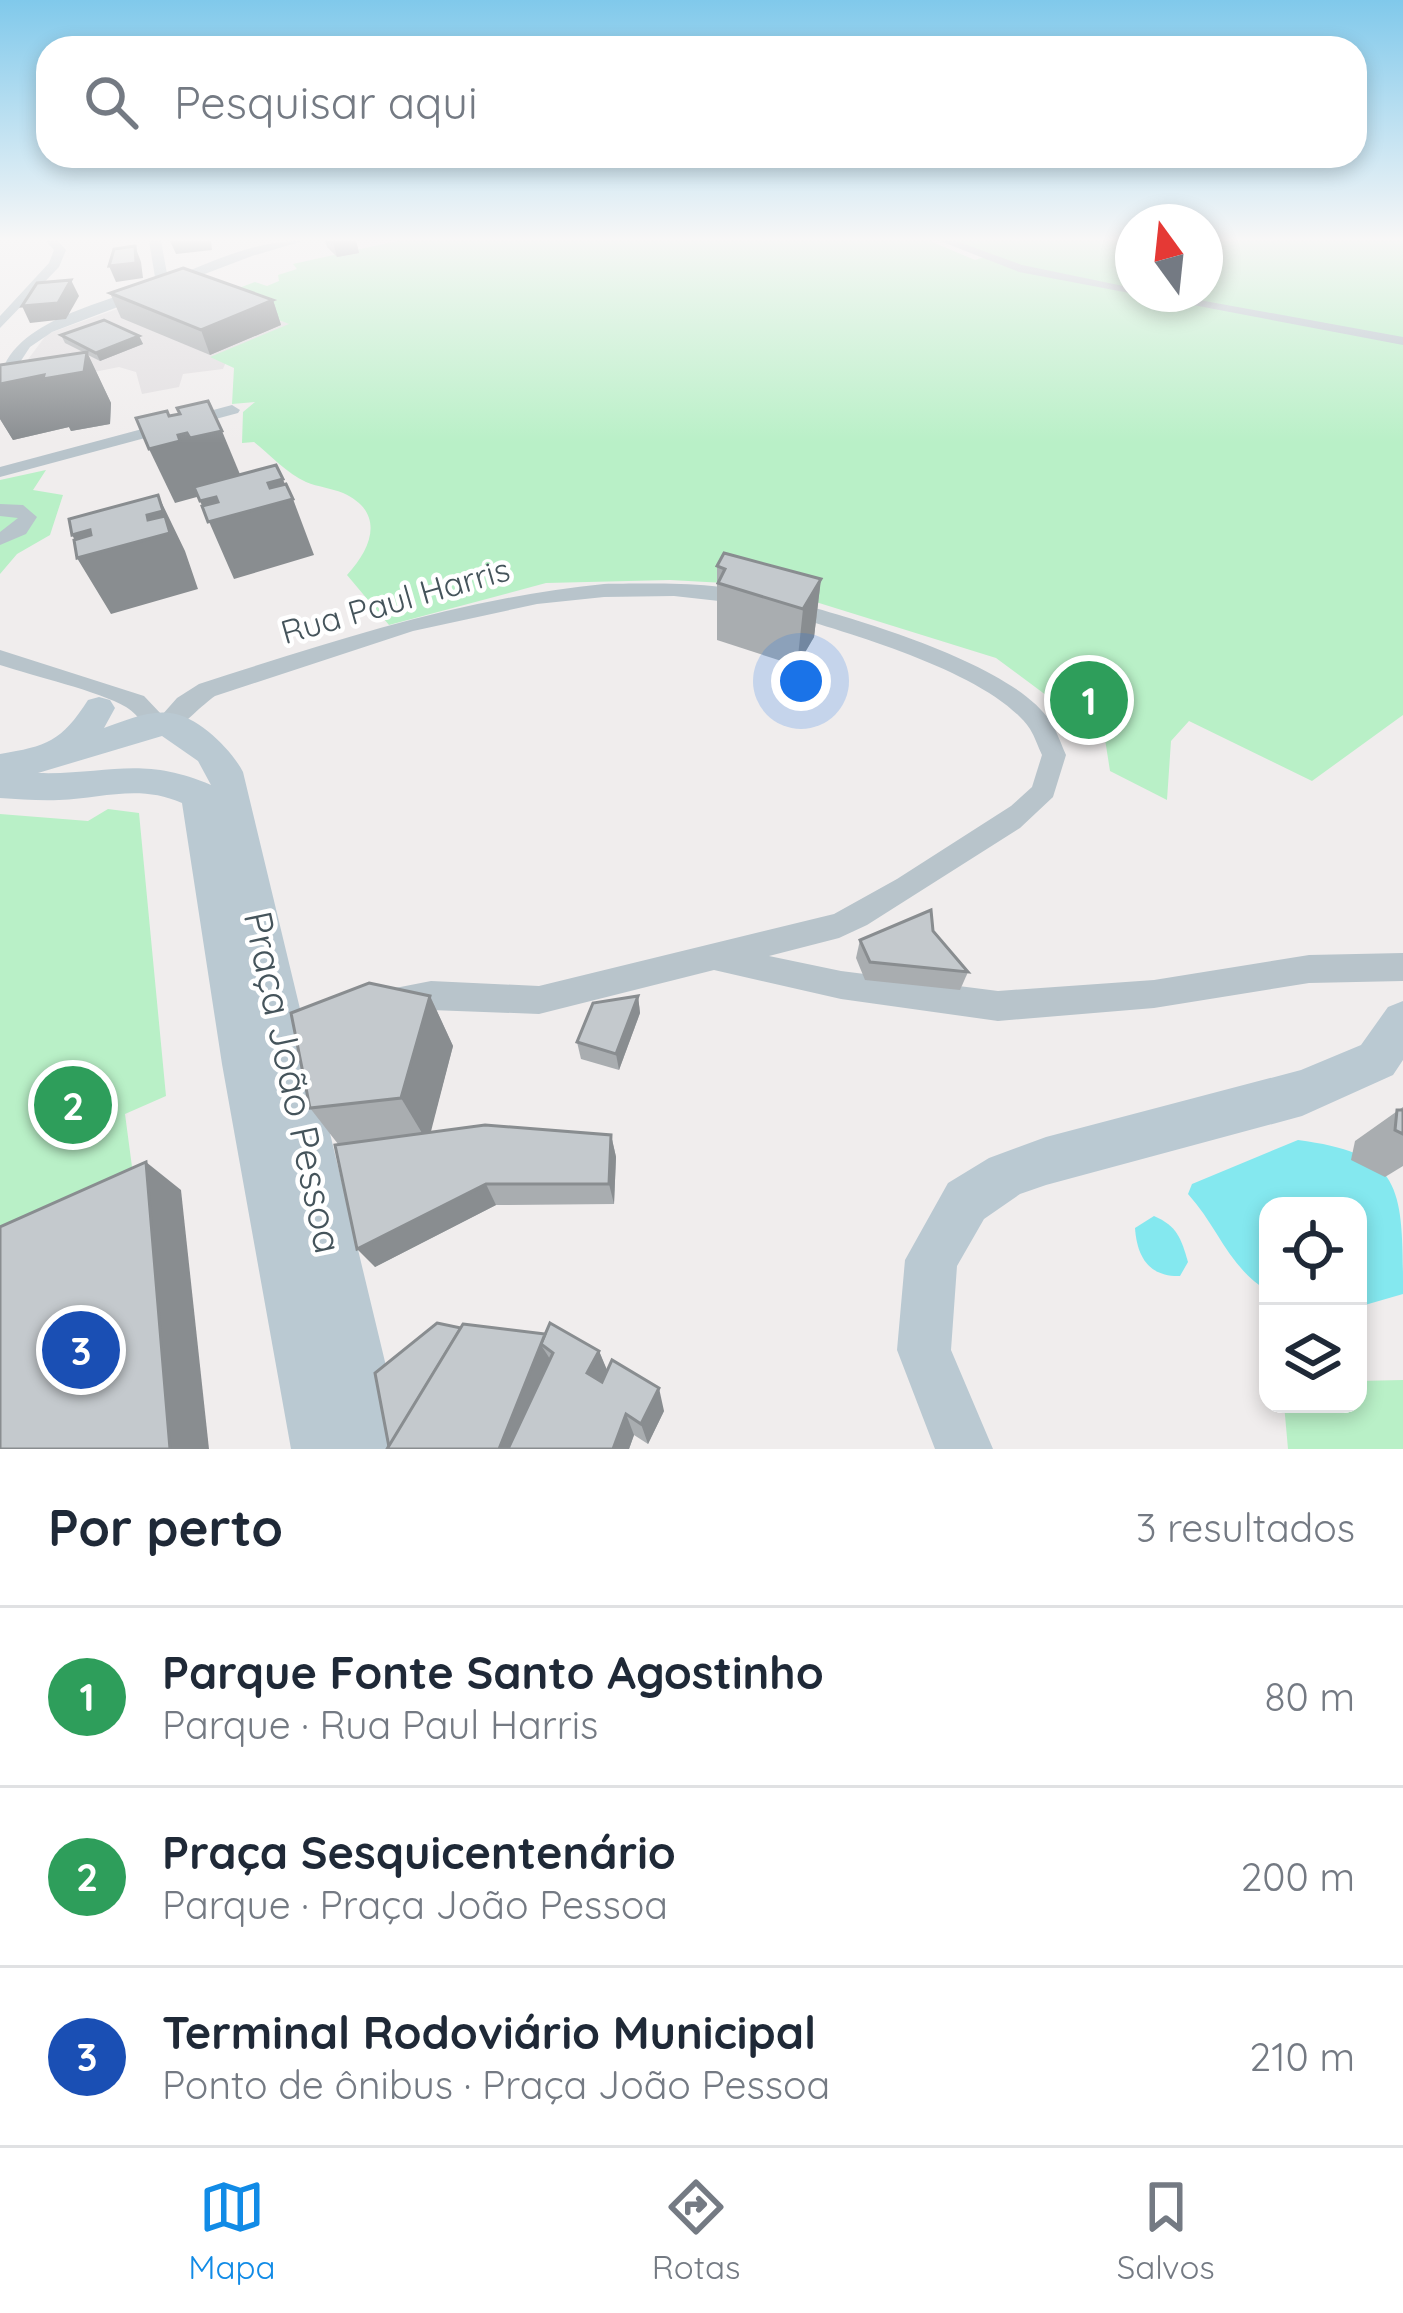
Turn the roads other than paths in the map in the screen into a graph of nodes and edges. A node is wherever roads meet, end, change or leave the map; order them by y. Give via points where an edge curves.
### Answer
1 (103, 309) edge
2 (1225, 309) edge
3 (1403, 341) edge
4 (0, 382) edge
5 (232, 410) dead end
6 (0, 472) edge
7 (0, 510) edge
8 (0, 539) edge
9 (0, 656) edge
10 (93, 696) junction
11 (145, 744) junction
12 (54, 757) junction
13 (0, 767) edge
14 (0, 785) edge
15 (718, 958) junction
16 (1403, 967) edge
17 (373, 1009) edge
18 (1403, 1022) edge
19 (281, 1048) junction
20 (320, 1449) edge
21 (376, 1449) edge
22 (964, 1449) edge

1 - 4 street via 47,328 25,344
2 - 3 street
5 - 6 street
7 - 8 street via 28,517
9 - 10 street
10 - 11 street via 151,711
10 - 12 street via 84,734
11 - 12 street
11 - 14 street via 58,787
11 - 15 street, Rua Paul Harris via 207,690 476,606 657,589 775,603 945,662 1021,705 1052,738 1054,770 1042,794 880,906
11 - 19 street, Praça João Pessoa via 199,795
11 - 19 street, Praça João Pessoa via 210,752 226,772
12 - 13 street
15 - 16 street via 841,986 998,1006 1154,994 1309,969
15 - 17 street via 539,1000 411,996
18 - 22 street via 1377,1060 1352,1073 1046,1161 966,1201 931,1261 924,1317 924,1350
19 - 20 street, Praça João Pessoa
19 - 21 street, Praça João Pessoa

